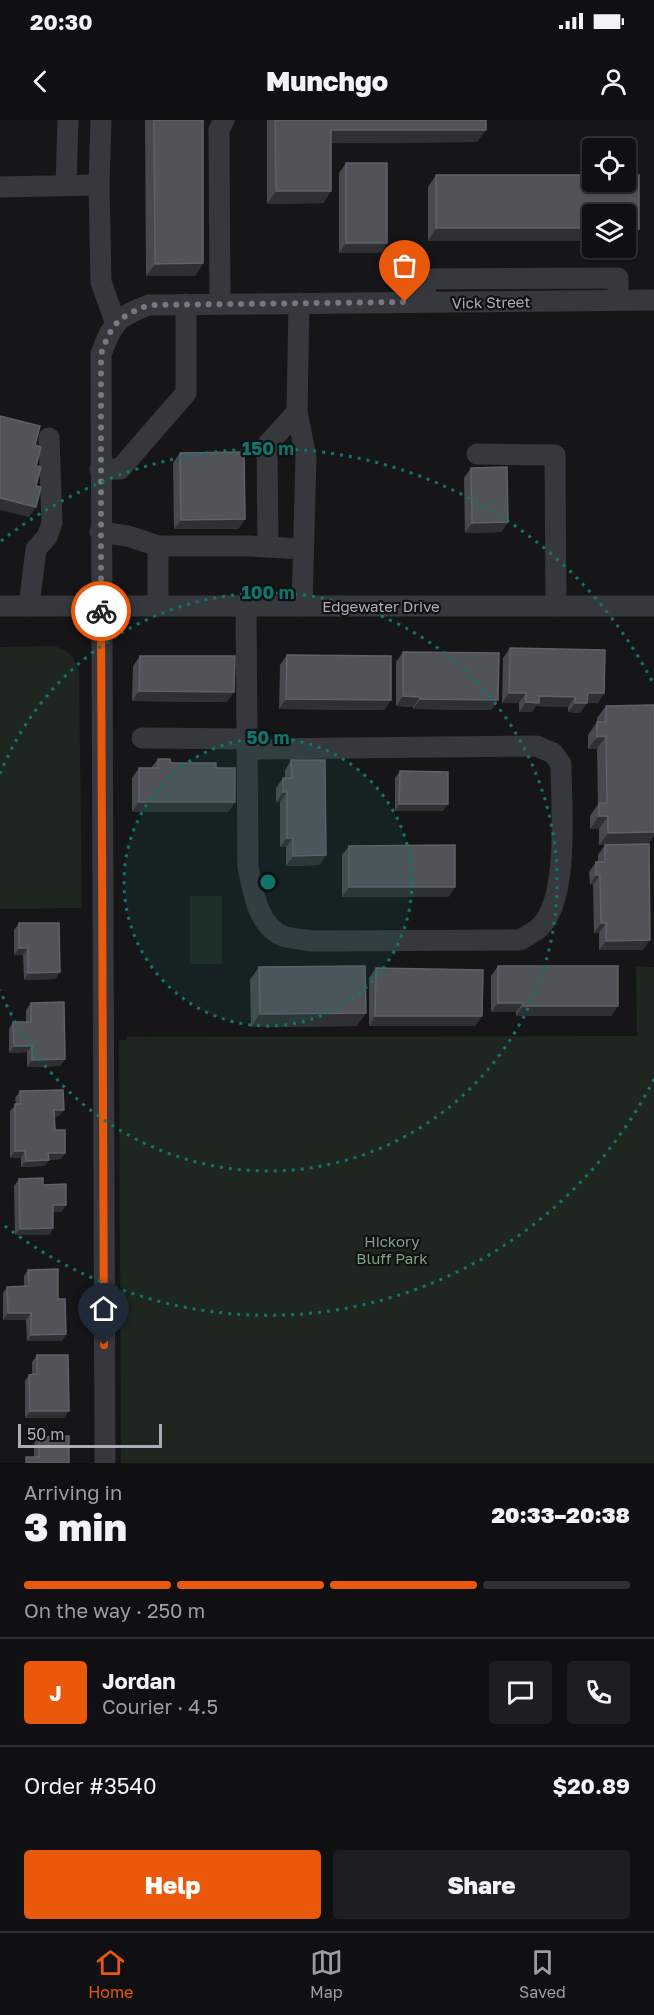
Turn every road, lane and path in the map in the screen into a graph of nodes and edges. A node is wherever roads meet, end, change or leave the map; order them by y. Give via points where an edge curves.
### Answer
1 (68, 120) edge
2 (101, 120) edge
3 (225, 120) edge
4 (99, 184) junction
5 (66, 186) junction
6 (0, 187) edge
7 (654, 300) edge
8 (299, 303) junction
9 (186, 304) junction
10 (220, 304) junction
11 (116, 324) junction
12 (297, 412) junction
13 (50, 438) dead end
14 (477, 454) dead end
15 (100, 469) junction
16 (100, 532) junction
17 (158, 546) junction
18 (268, 547) junction
19 (303, 549) junction
20 (0, 606) edge
21 (29, 606) junction
22 (100, 606) junction
23 (158, 606) junction
24 (246, 606) junction
25 (302, 606) junction
26 (556, 606) junction
27 (654, 606) edge
28 (142, 738) dead end
29 (248, 744) junction
30 (105, 1463) edge

1 - 5 street
2 - 4 street
3 - 10 street via 219,130
4 - 5 street
4 - 11 street via 101,282
5 - 6 street
7 - 8 street, Vick Street
8 - 10 street, Vick Street
8 - 12 street
9 - 10 street, Vick Street
9 - 11 street, Vick Street via 149,305 126,314
9 - 15 street via 186,393 120,469
11 - 15 street, Vick Street via 109,331 101,354
12 - 18 street via 267,445
12 - 19 street via 306,457
13 - 21 street via 52,523 47,537 36,549
14 - 26 street via 555,454
15 - 16 street, Vick Street
16 - 17 street
16 - 22 street, Vick Street
17 - 18 street
17 - 23 street
18 - 19 street
19 - 25 street
20 - 21 street, Edgewater Drive
21 - 22 street, Edgewater Drive
22 - 23 street, Edgewater Drive
22 - 30 street, Vick Street
23 - 24 street, Edgewater Drive
24 - 25 street, Edgewater Drive
24 - 29 street
25 - 26 street, Edgewater Drive
26 - 27 street, Edgewater Drive
28 - 29 street
29 - 29 street via 248,867 254,897 268,926 284,936 314,941 520,939 540,927 554,905 561,876 561,764 553,753 536,746

